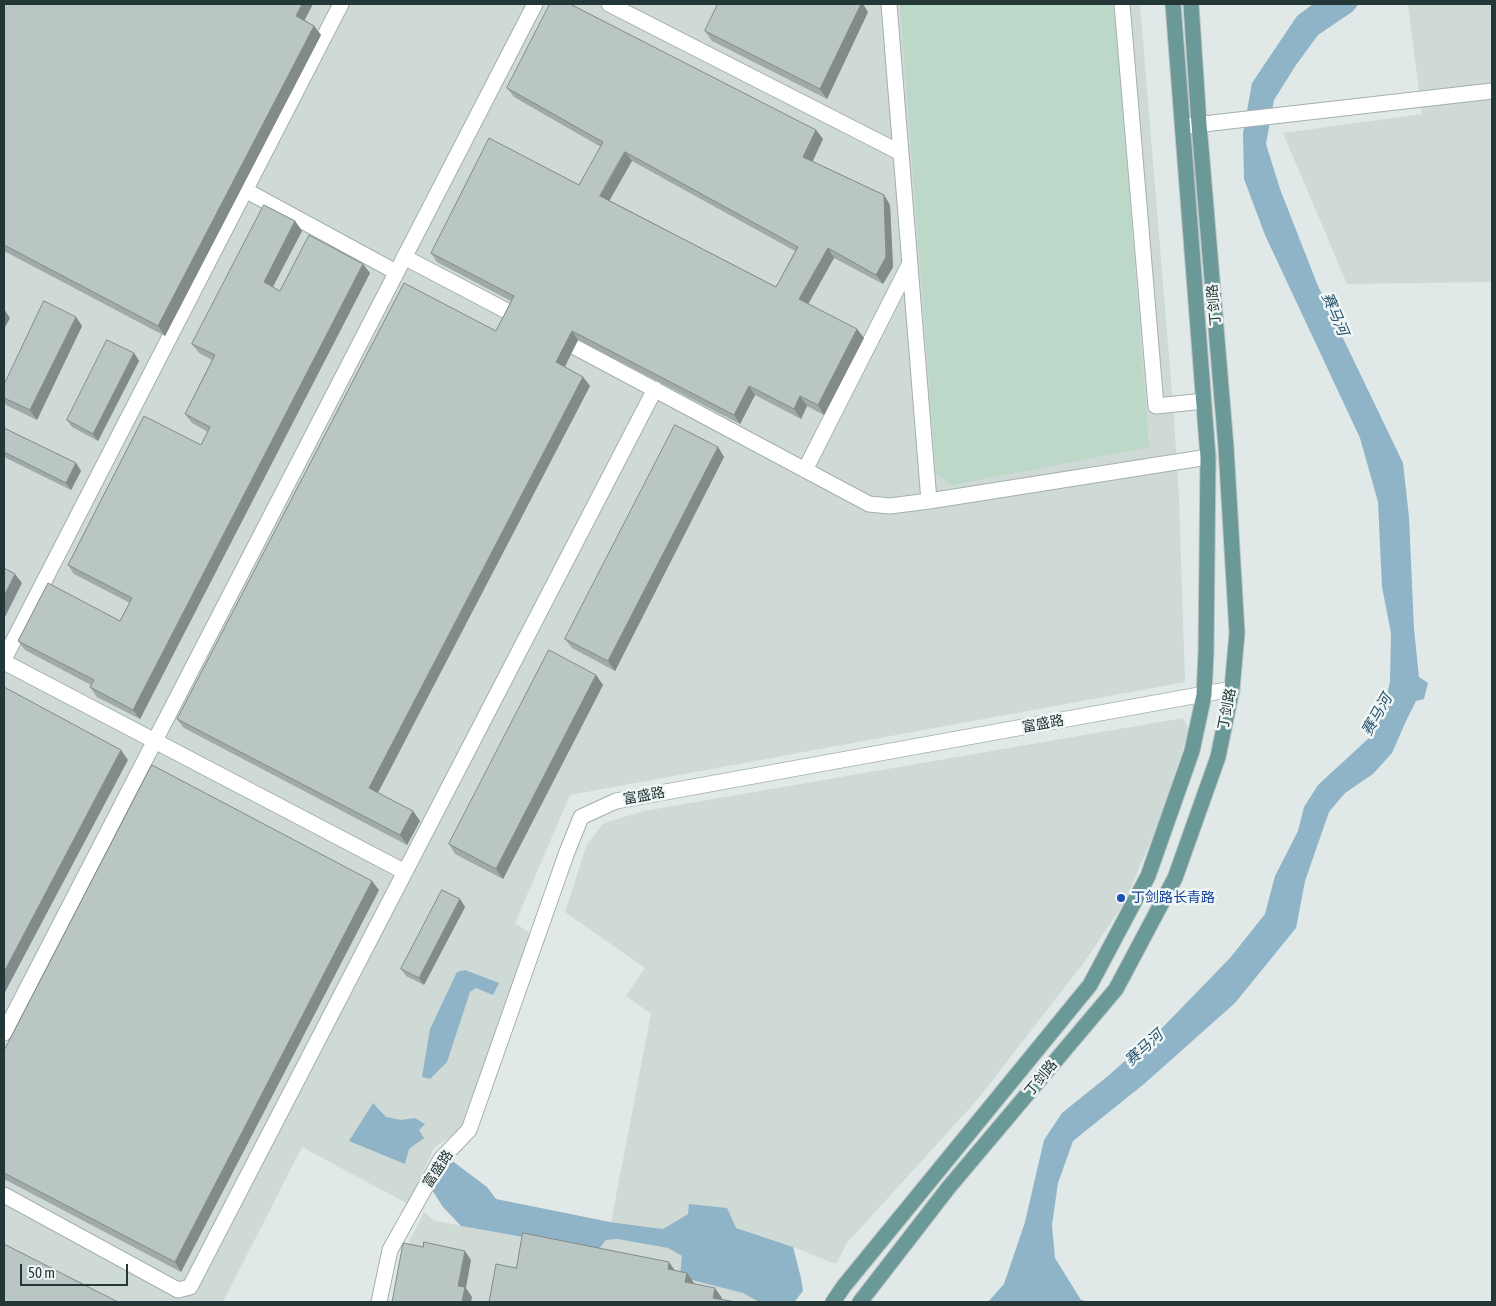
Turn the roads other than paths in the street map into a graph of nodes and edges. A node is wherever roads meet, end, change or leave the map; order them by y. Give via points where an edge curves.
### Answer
1 (341, 4) edge
2 (534, 4) edge
3 (609, 4) edge
4 (889, 4) edge
5 (1122, 4) edge
6 (1173, 4) edge
7 (1191, 4) edge
8 (637, 10) edge
9 (1492, 91) edge
10 (1199, 124) junction
11 (1183, 126) junction
12 (901, 153) junction
13 (245, 190) junction
14 (404, 256) junction
15 (910, 264) junction
16 (396, 272) junction
17 (654, 389) junction
18 (1204, 401) junction
19 (1208, 457) junction
20 (805, 470) junction
21 (929, 501) junction
22 (4, 660) edge
23 (1232, 689) junction
24 (1204, 695) junction
25 (154, 741) junction
26 (404, 872) junction
27 (4, 1033) edge
28 (4, 1195) edge
29 (380, 1302) edge
30 (833, 1302) edge
31 (860, 1302) edge

1 - 13 street
2 - 14 street
3 - 8 street
4 - 12 street
5 - 18 street via 1156,406
6 - 11 main road, 丁剑路
7 - 10 main road, 丁剑路
8 - 12 street
9 - 10 street
10 - 11 street
10 - 23 main road, 丁剑路 via 1229,486 1237,633
11 - 18 main road, 丁剑路
12 - 15 street
13 - 16 street
13 - 22 street
14 - 16 street
14 - 17 street
15 - 20 street
15 - 21 street
16 - 25 street
17 - 20 street
17 - 26 street
18 - 19 main road, 丁剑路
19 - 21 street
19 - 24 main road, 丁剑路
20 - 21 street via 869,504 890,506
22 - 25 street
23 - 24 street, 富盛路
23 - 31 main road, 丁剑路 via 1218,757 1175,878 1116,989 949,1187
24 - 29 street, 富盛路 via 616,801 581,817 469,1130 441,1159 390,1250
24 - 30 main road, 丁剑路 via 1192,751 1148,876 1090,985
25 - 26 street
25 - 27 street
26 - 28 street via 190,1287 178,1290

